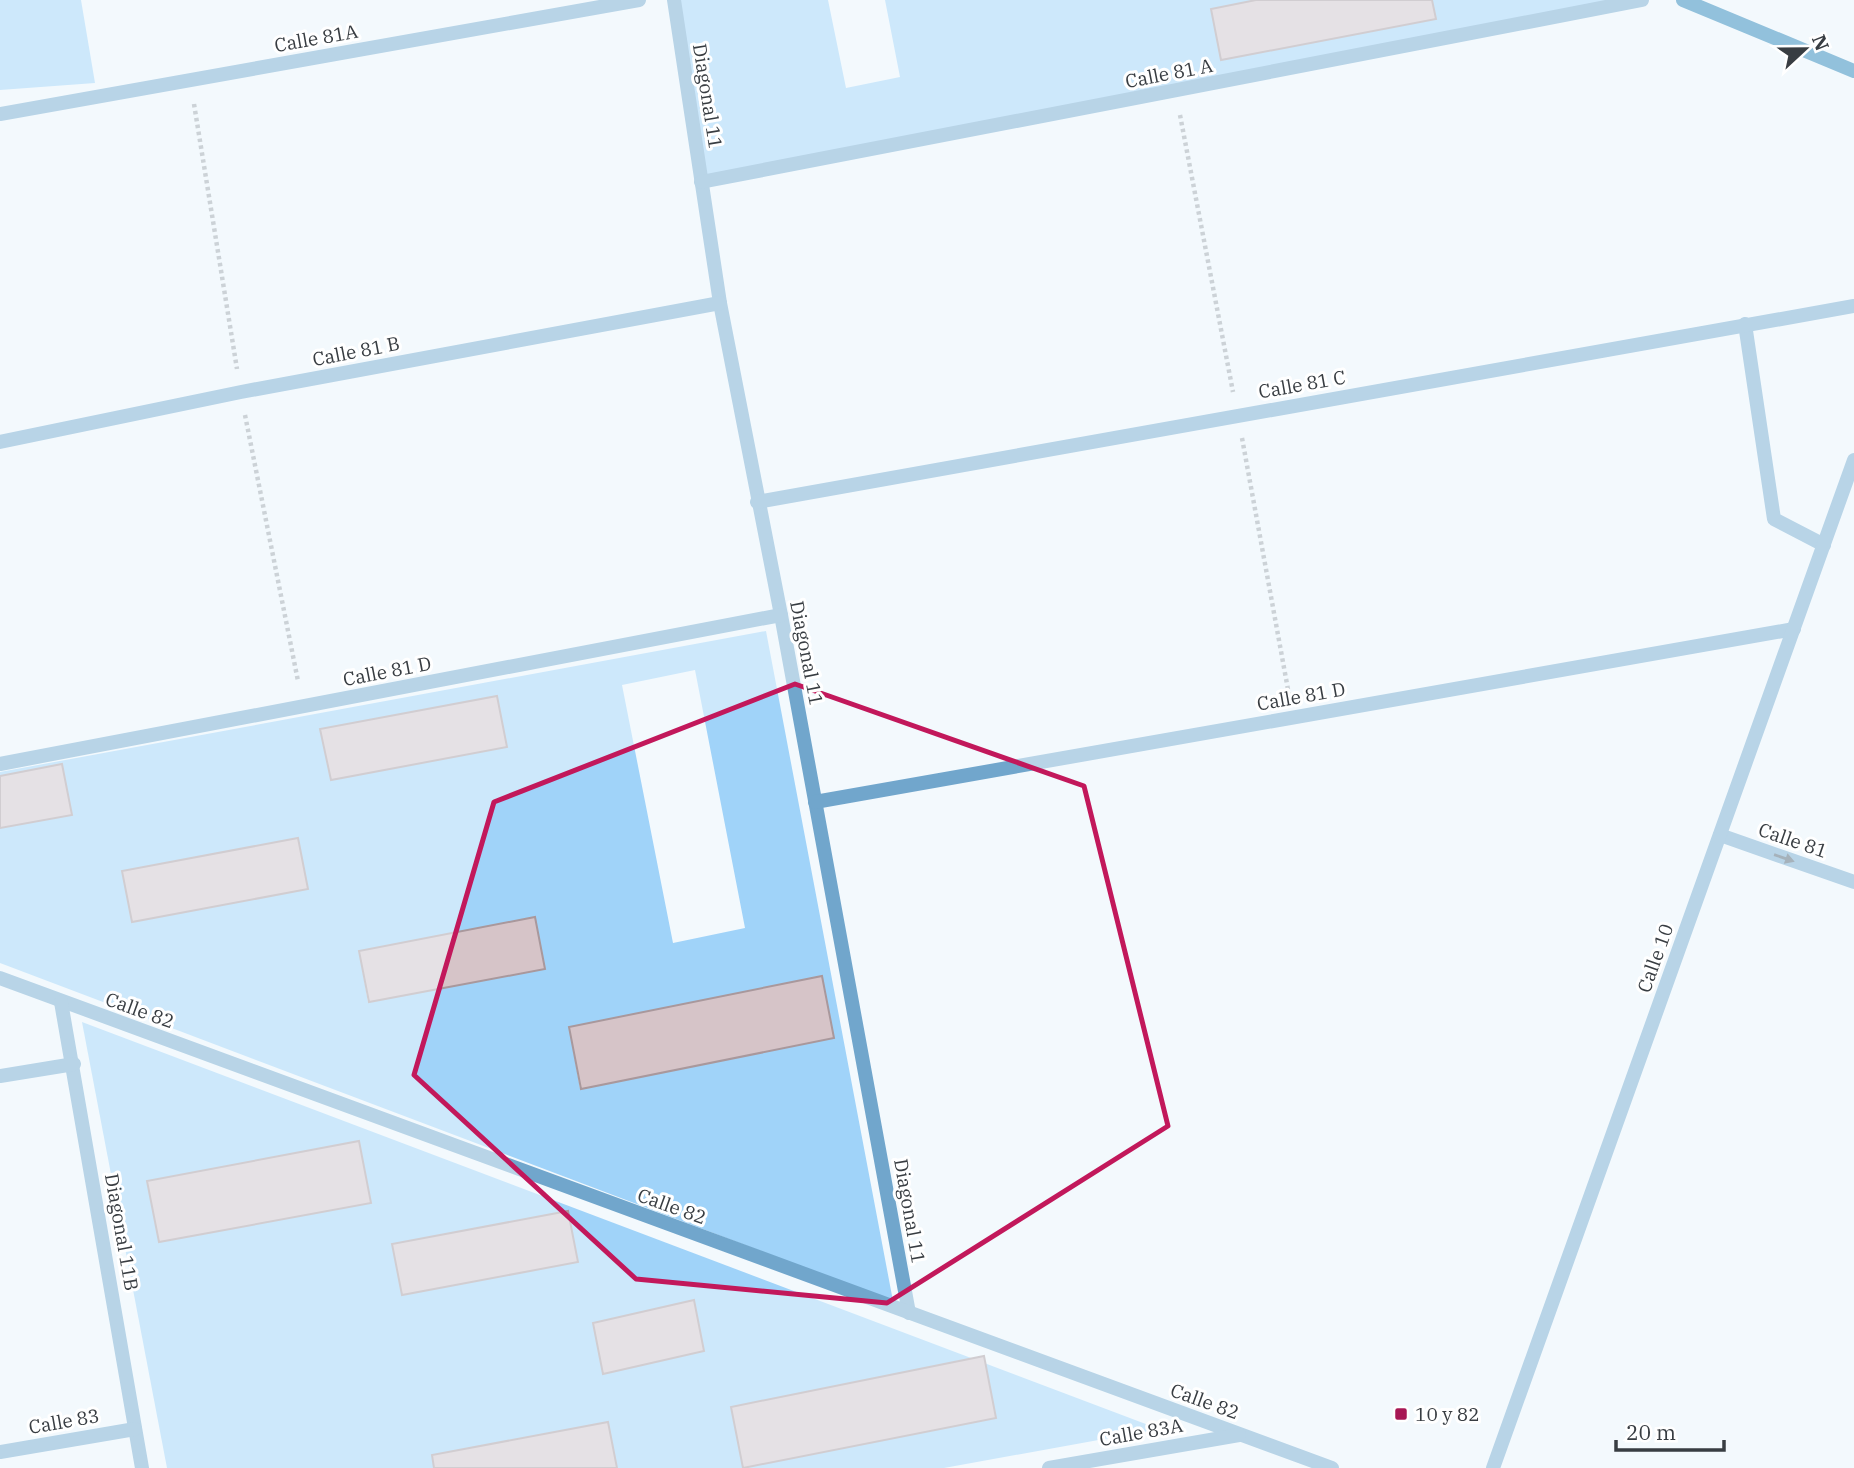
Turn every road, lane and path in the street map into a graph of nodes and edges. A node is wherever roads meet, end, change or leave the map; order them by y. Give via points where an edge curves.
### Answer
1 (639, 0) edge
2 (674, 0) edge
3 (1642, 0) edge
4 (1683, 0) edge
5 (1854, 71) edge
6 (0, 114) edge
7 (701, 182) junction
8 (720, 303) junction
9 (1854, 306) edge
10 (1745, 324) junction
11 (0, 442) edge
12 (1854, 460) edge
13 (757, 502) junction
14 (1824, 545) junction
15 (781, 615) junction
16 (1794, 629) junction
17 (0, 764) edge
18 (815, 803) junction
19 (1720, 835) junction
20 (1854, 882) edge
21 (0, 978) edge
22 (61, 1002) junction
23 (74, 1064) junction
24 (0, 1076) edge
25 (909, 1313) junction
26 (135, 1429) junction
27 (1240, 1434) junction
28 (0, 1452) edge
29 (142, 1468) edge
30 (1049, 1468) edge
31 (1332, 1468) edge
32 (1493, 1468) edge

1 - 6 street, Calle 81A
2 - 7 street, Diagonal 11
3 - 7 street, Calle 81 A
4 - 5 street
7 - 8 street, Diagonal 11
8 - 11 street, Calle 81 B
8 - 13 street, Diagonal 11
9 - 10 street, Calle 81 C
10 - 13 street, Calle 81 C
10 - 14 street via 1774,519
12 - 14 street, Calle 10
13 - 15 street, Diagonal 11
14 - 16 street, Calle 10
15 - 17 street, Calle 81 D
15 - 18 street, Diagonal 11
16 - 18 street, Calle 81 D
16 - 19 street, Calle 10
18 - 25 street, Diagonal 11
19 -> 20 street, Calle 81
19 - 32 street, Calle 10
21 - 22 street, Calle 82
22 - 23 street, Diagonal 11B
22 - 25 street, Calle 82
23 - 24 street
23 - 26 street, Diagonal 11B
25 - 27 street, Calle 82
26 - 28 street, Calle 83
26 - 29 street, Diagonal 11B
27 - 30 street, Calle 83A
27 - 31 street, Calle 82

